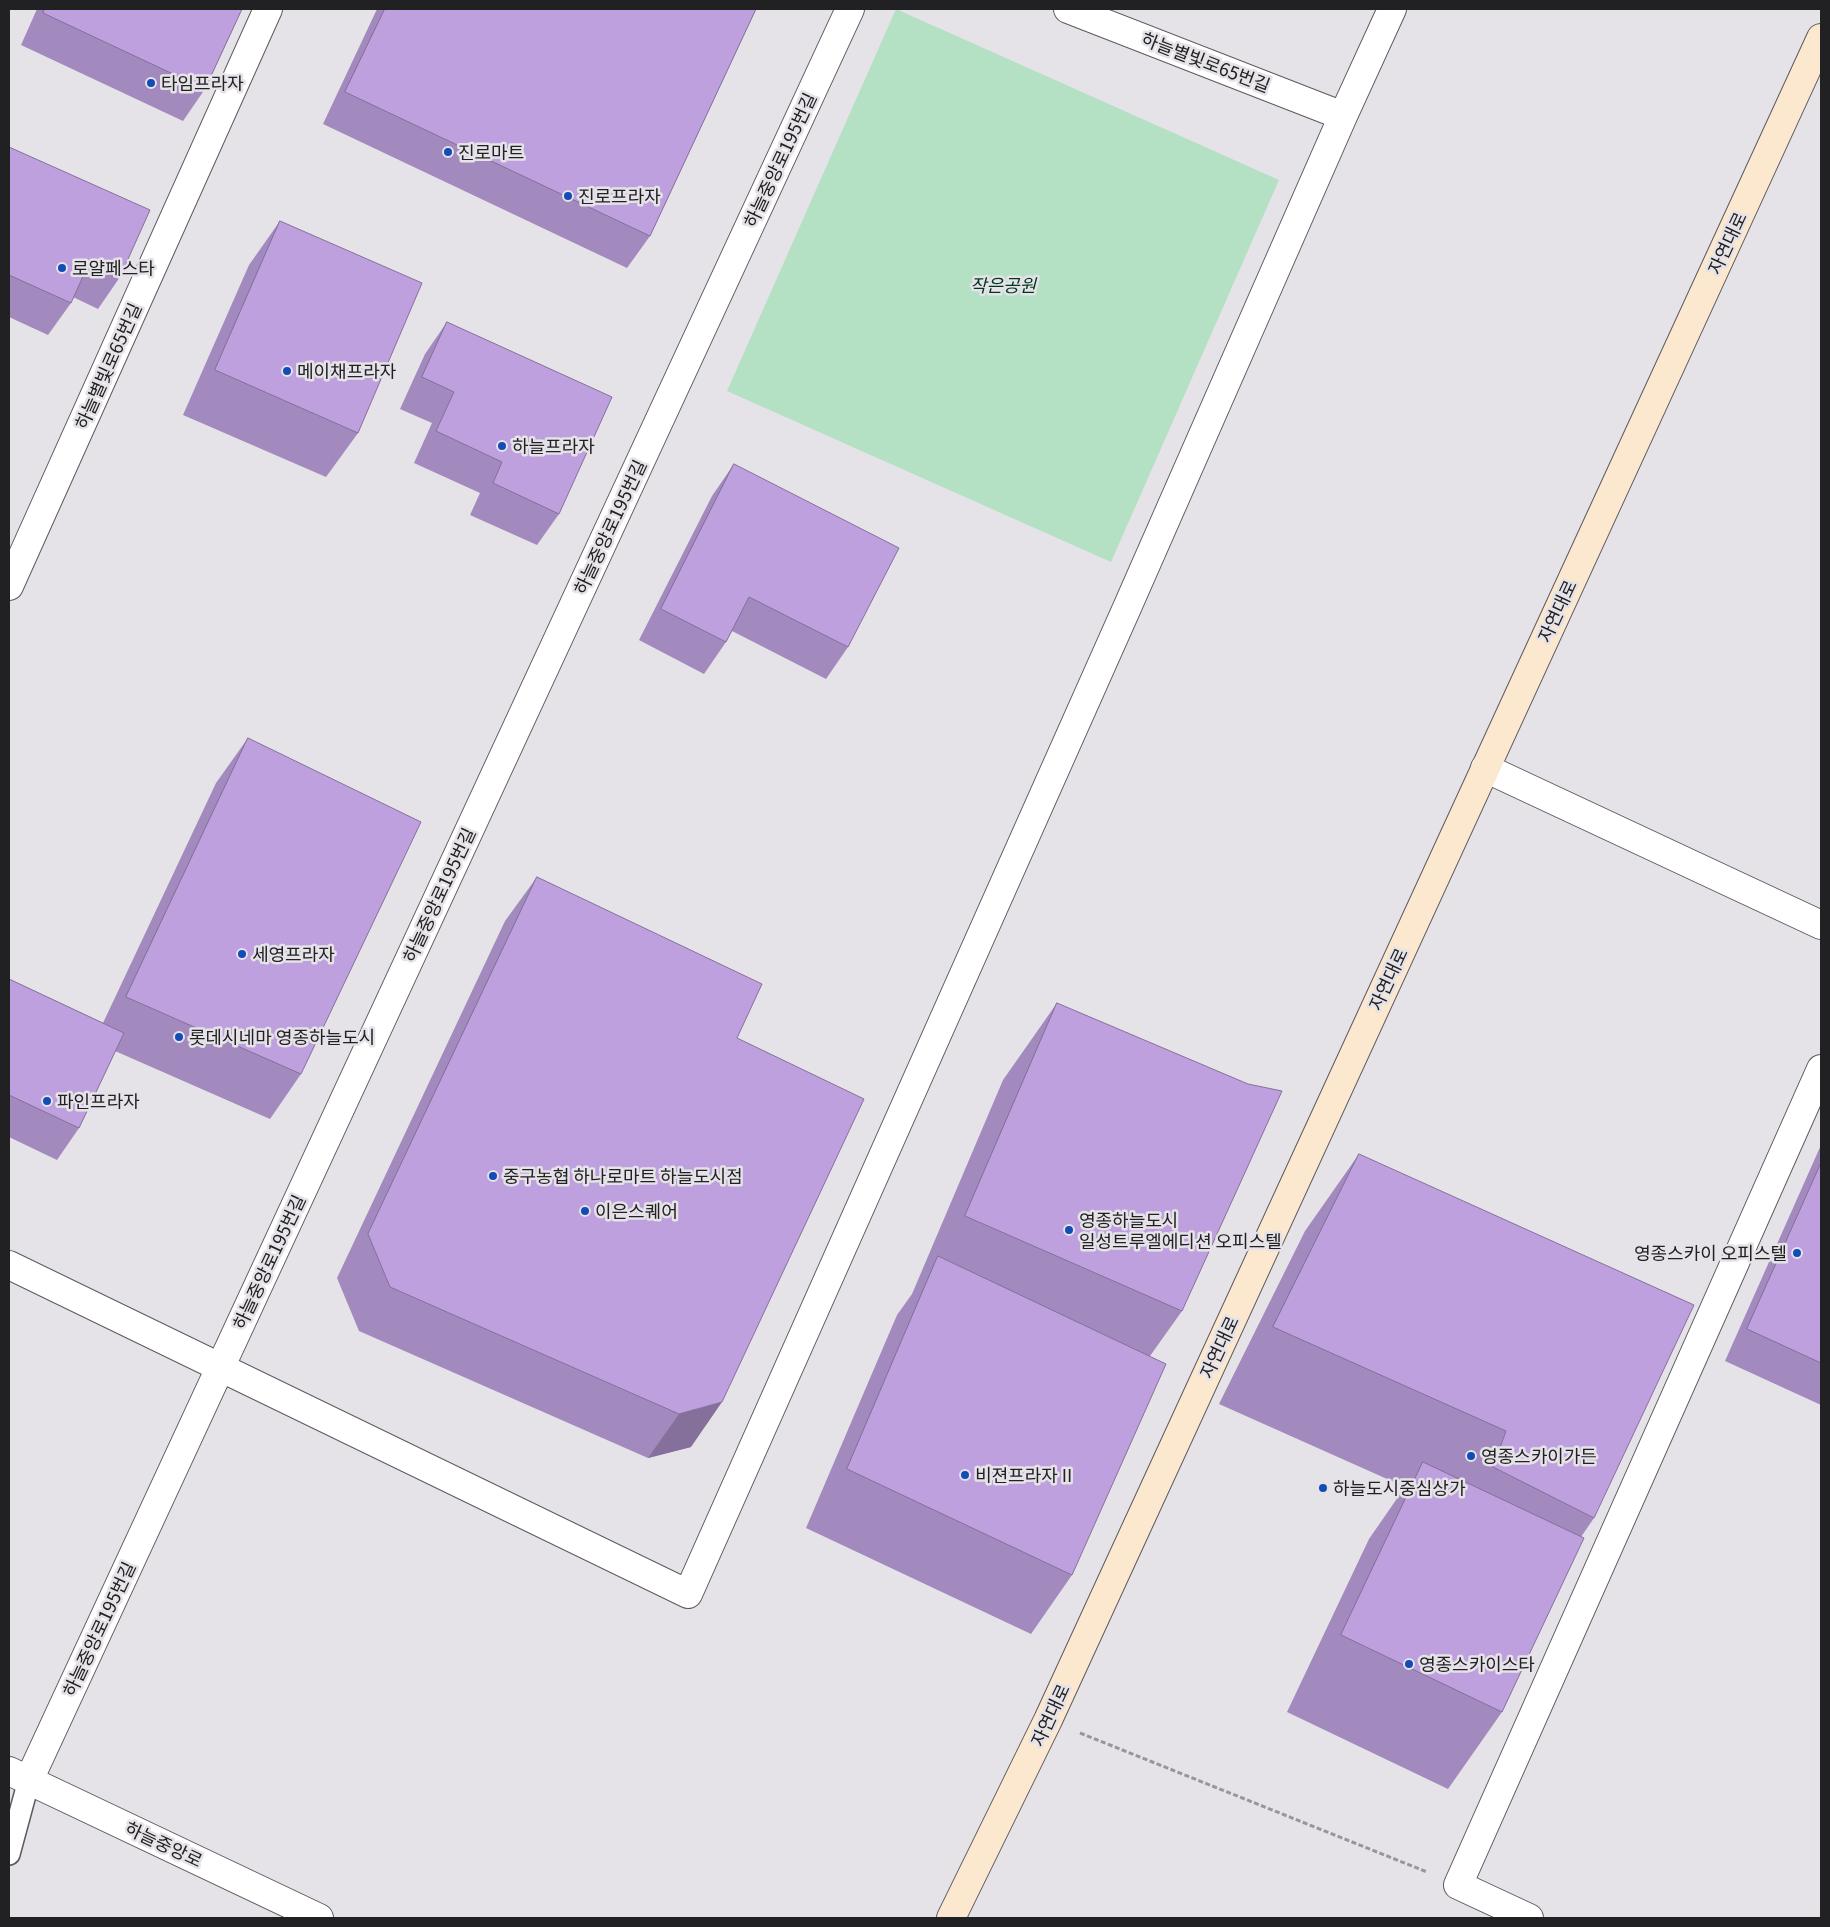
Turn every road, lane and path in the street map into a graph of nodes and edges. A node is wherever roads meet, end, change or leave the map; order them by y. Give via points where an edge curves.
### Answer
1 (268, 9) edge
2 (850, 9) edge
3 (1068, 9) edge
4 (1392, 9) edge
5 (1821, 38) edge
6 (1343, 116) junction
7 (9, 586) edge
8 (1485, 768) junction
9 (1821, 925) edge
10 (1821, 1069) edge
11 (9, 1265) edge
12 (220, 1367) junction
13 (1048, 1720) junction
14 (19, 1776) edge
15 (9, 1854) edge
16 (1458, 1884) junction
17 (319, 1918) edge
18 (951, 1918) edge
19 (1529, 1918) edge

1 - 7 street, 하늘별빛로65번길
2 - 12 street, 하늘중앙로195번길
3 - 6 street, 하늘별빛로65번길
4 - 6 street
5 - 8 main road, 자연대로
6 - 12 street via 688,1594
8 - 9 street
8 - 13 main road, 자연대로
10 - 16 street
11 - 12 street
12 - 14 street, 하늘중앙로195번길
13 - 16 path
13 - 18 main road, 자연대로
14 - 15 lane
14 - 17 street, 하늘중앙로
16 - 19 street

